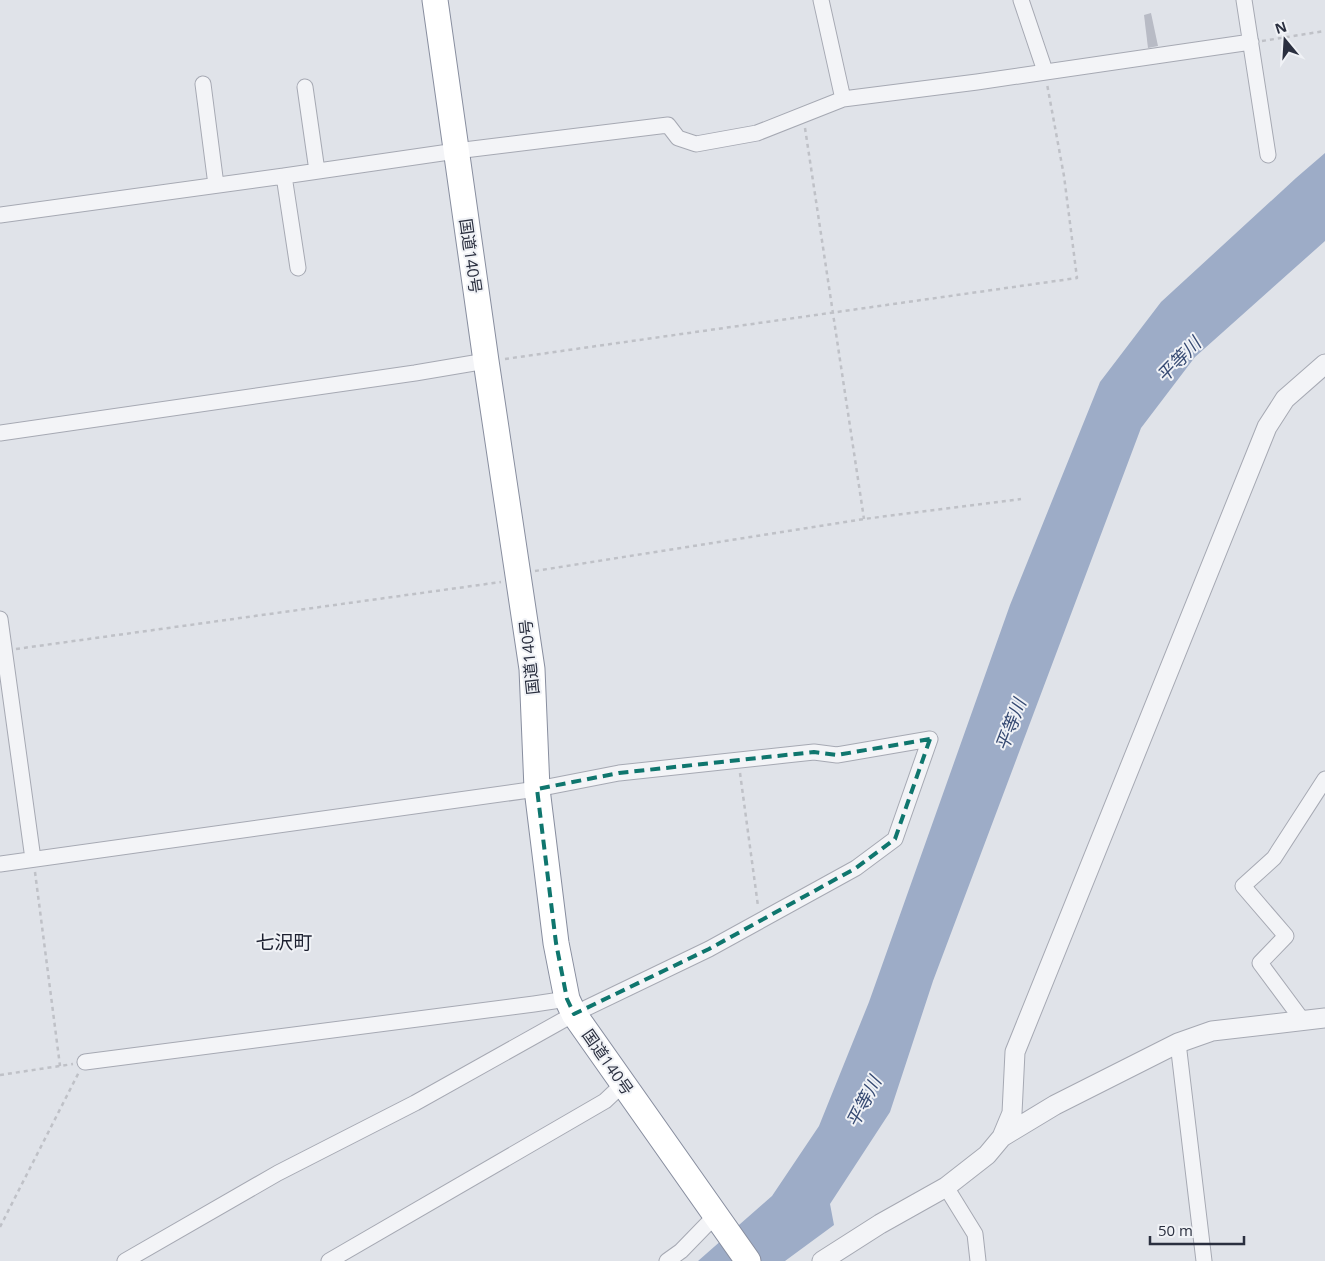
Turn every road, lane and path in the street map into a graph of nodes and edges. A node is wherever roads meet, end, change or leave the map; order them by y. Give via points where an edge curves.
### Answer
1 (435, 0) edge
2 (822, 0) edge
3 (1021, 0) edge
4 (1244, 0) edge
5 (1325, 31) edge
6 (1251, 42) junction
7 (1045, 72) junction
8 (203, 84) dead end
9 (306, 87) dead end
10 (843, 99) junction
11 (803, 116) junction
12 (456, 151) junction
13 (1268, 155) dead end
14 (317, 171) junction
15 (284, 176) junction
16 (216, 185) junction
17 (0, 215) edge
18 (298, 268) dead end
19 (832, 314) junction
20 (486, 362) junction
21 (1325, 364) edge
22 (0, 433) edge
23 (1022, 499) dead end
24 (864, 519) junction
25 (519, 574) junction
26 (0, 619) edge
27 (4, 651) junction
28 (738, 762) junction
29 (1325, 779) edge
30 (537, 789) junction
31 (33, 860) junction
32 (0, 864) edge
33 (760, 921) junction
34 (571, 1006) junction
35 (1325, 1018) edge
36 (1303, 1021) junction
37 (1178, 1043) junction
38 (84, 1062) junction
39 (60, 1066) junction
40 (0, 1075) edge
41 (623, 1084) junction
42 (1002, 1137) junction
43 (946, 1187) junction
44 (716, 1218) junction
45 (0, 1227) edge
46 (125, 1261) edge
47 (329, 1261) edge
48 (667, 1261) edge
49 (748, 1261) edge
50 (822, 1261) edge
51 (978, 1261) edge
52 (1204, 1261) edge

1 - 12 highway, 国道140号
2 - 10 street
3 - 7 street
4 - 6 street
5 - 6 path
6 - 7 street
6 - 13 street
7 - 10 street
7 - 19 path via 1064,176 1077,278
8 - 16 street
9 - 14 street
10 - 11 street
11 - 12 street via 757,133 696,144 678,138 668,125
11 - 19 path
12 - 14 street
12 - 20 highway, 国道140号
14 - 15 street
15 - 16 street
15 - 18 street
16 - 17 street
19 - 20 path
19 - 24 path
20 - 22 street
20 - 25 highway, 国道140号
21 - 42 street via 1284,399 1267,428 1015,1052 1012,1113
23 - 24 path
24 - 25 path
25 - 27 path via 500,582
25 - 30 highway, 国道140号 via 532,669
26 - 27 street
27 - 31 street
28 - 30 street via 619,774
28 - 33 path
28 - 33 street via 814,752 837,755 930,740 895,839 856,868
29 - 36 street via 1274,858 1243,886 1286,936 1260,963
30 - 31 street
30 - 34 highway, 国道140号 via 556,944
31 - 32 street
31 - 39 path
33 - 34 street via 709,949
34 - 38 street via 534,1004
34 - 41 highway, 国道140号
34 - 46 street via 415,1103 278,1173
35 - 36 street
36 - 37 street via 1212,1031
37 - 42 street via 1055,1105
37 - 52 street
38 - 39 path
38 - 45 path
39 - 40 path
41 - 44 highway, 国道140号
41 - 47 street via 605,1101
42 - 43 street via 987,1155
43 - 50 street
43 - 51 street via 975,1234
44 - 48 street
44 - 49 highway, 国道140号

